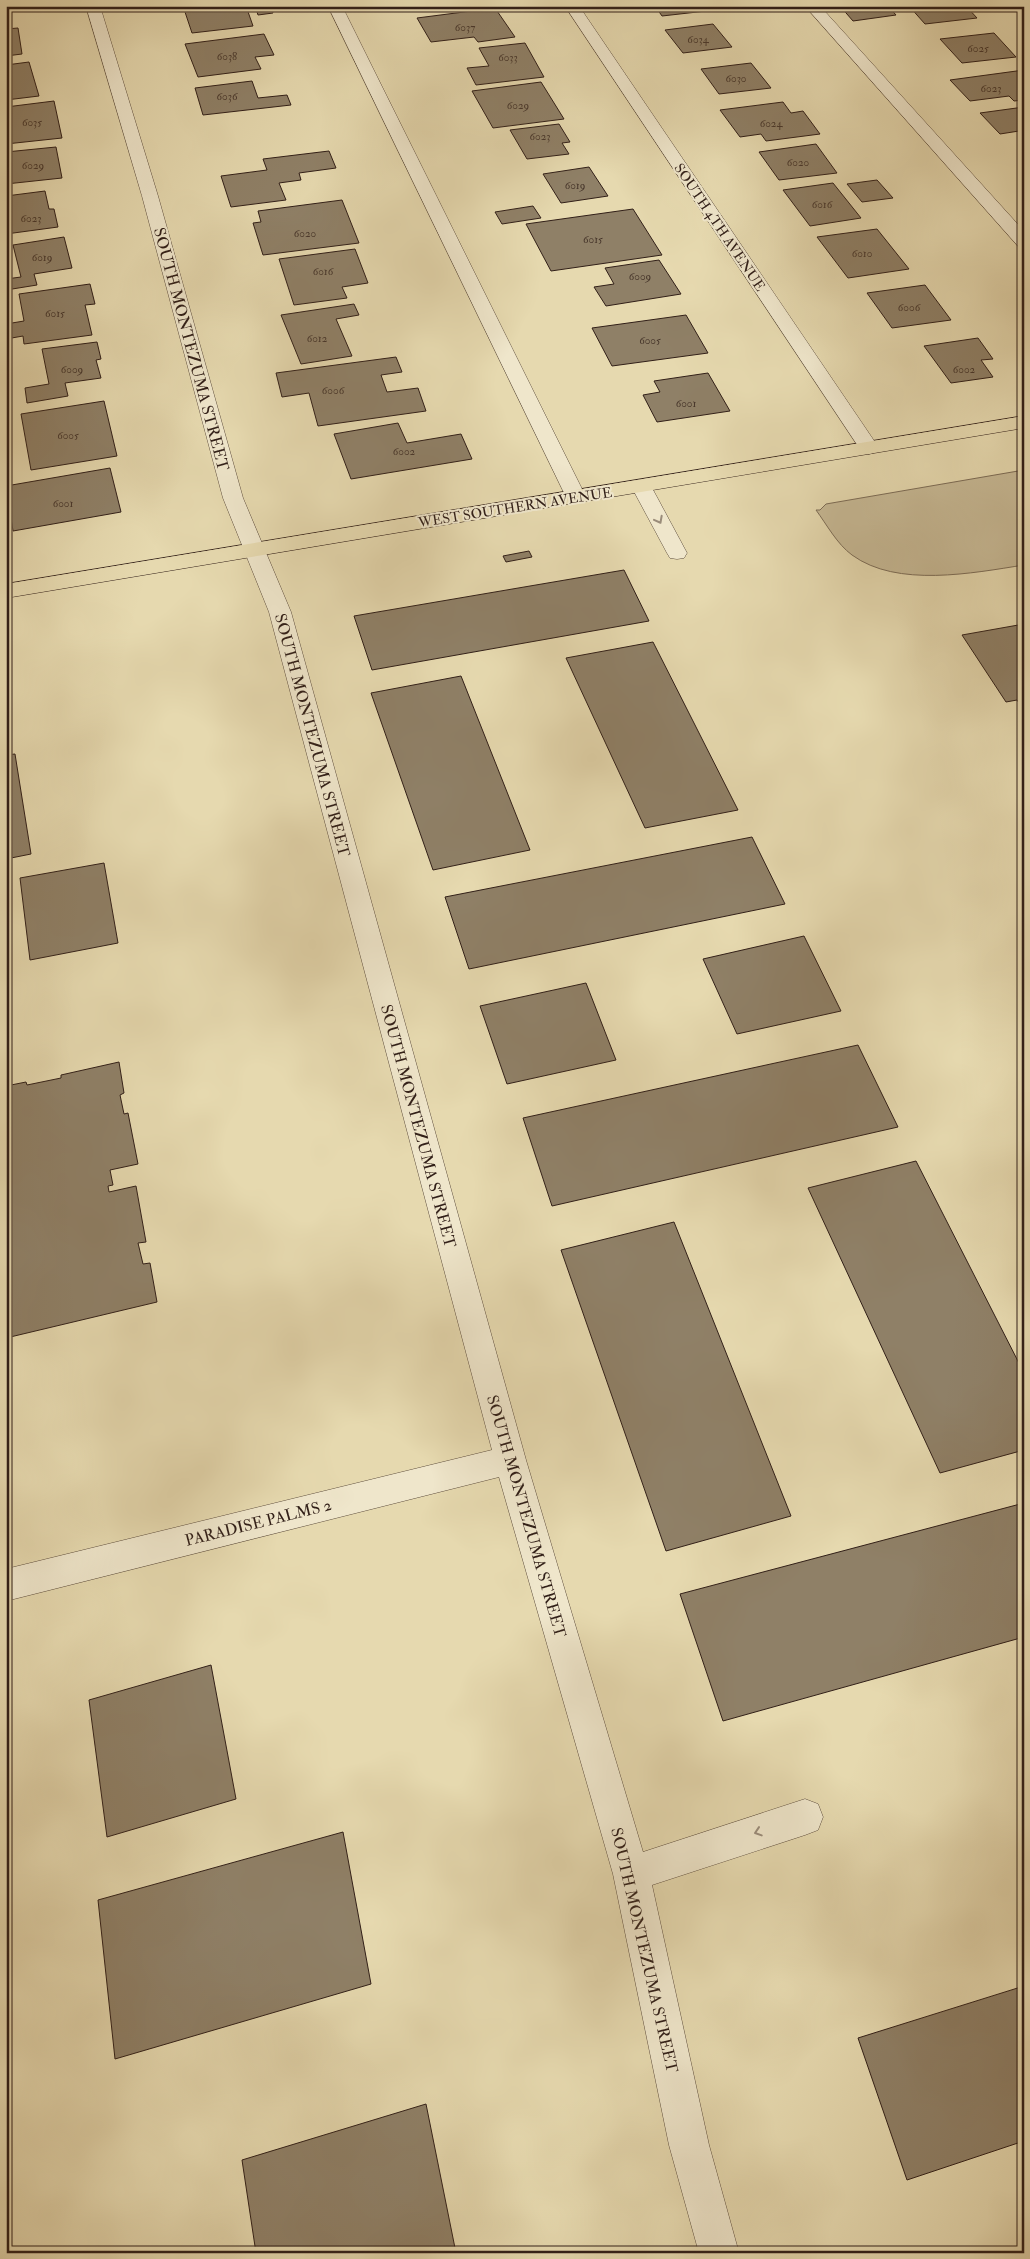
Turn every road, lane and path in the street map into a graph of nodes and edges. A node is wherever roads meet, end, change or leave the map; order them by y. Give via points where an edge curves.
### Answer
1 (93, 6) edge
2 (335, 6) edge
3 (572, 6) edge
4 (812, 6) edge
5 (1024, 242) edge
6 (1024, 422) edge
7 (869, 448) junction
8 (641, 486) junction
9 (576, 497) junction
10 (255, 550) junction
11 (678, 553) dead end
12 (6, 591) edge
13 (510, 1460) junction
14 (6, 1585) edge
15 (805, 1817) dead end
16 (631, 1874) junction
17 (720, 2253) edge

1 - 10 street, SOUTH MONTEZUMA STREET via 150,196 233,498
2 - 9 street
3 - 7 street, SOUTH 4TH AVENUE
4 - 5 street
6 - 7 main road, WEST SOUTHERN AVENUE
7 - 8 main road, WEST SOUTHERN AVENUE
8 - 9 main road, WEST SOUTHERN AVENUE
8 -> 11 street
9 - 10 main road, WEST SOUTHERN AVENUE
10 - 12 main road, WEST SOUTHERN AVENUE
10 - 13 street, SOUTH MONTEZUMA STREET via 280,611
13 - 14 street, PARADISE PALMS 2
13 - 16 street, SOUTH MONTEZUMA STREET
15 -> 16 street
16 - 17 street, SOUTH MONTEZUMA STREET via 689,2145

